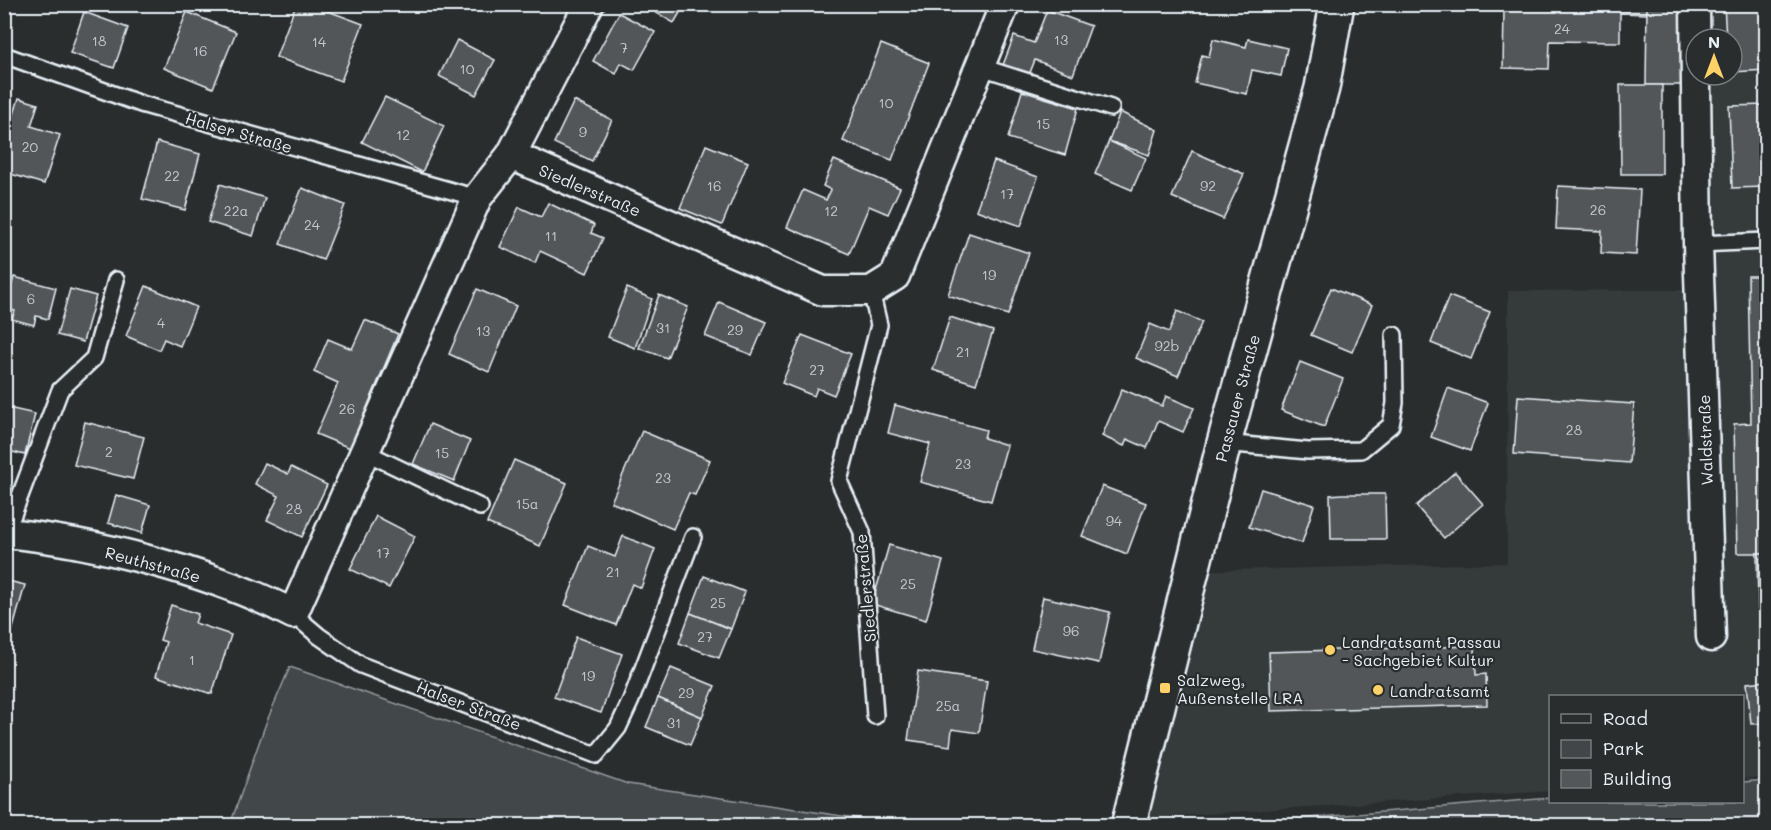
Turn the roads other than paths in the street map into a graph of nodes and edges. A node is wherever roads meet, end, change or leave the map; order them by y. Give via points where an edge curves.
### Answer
1 (589, 4) edge
2 (1005, 4) edge
3 (1337, 4) edge
4 (1695, 4) edge
5 (4, 55) edge
6 (981, 67) junction
7 (1111, 108) dead end
8 (511, 155) junction
9 (477, 198) junction
10 (1767, 241) edge
11 (1698, 244) junction
12 (116, 280) dead end
13 (871, 291) junction
14 (1394, 335) dead end
15 (1224, 443) junction
16 (365, 452) junction
17 (480, 507) dead end
18 (5, 533) edge
19 (693, 537) dead end
20 (293, 614) junction
21 (1711, 637) dead end
22 (875, 716) dead end
23 (1128, 825) edge

1 - 8 street
2 - 6 street
3 - 15 street, Passauer Straße via 1322,88
4 - 11 street, Waldstraße
5 - 9 lane, Halser Straße via 141,104
6 - 7 lane
6 - 13 street via 895,276
8 - 9 street
8 - 13 street, Siedlerstraße via 824,291
9 - 16 street
10 - 11 lane
11 - 21 street, Waldstraße
12 - 18 lane, Reuthstraße via 94,358 60,390
13 - 22 lane, Siedlerstraße via 879,325 839,482 862,532
14 - 15 lane via 1395,403 1391,425 1361,450 1308,451
15 - 23 street, Passauer Straße
16 - 17 lane
16 - 20 street
18 - 20 street, Reuthstraße via 139,558 256,594
19 - 20 lane, Halser Straße via 627,709 618,728 596,755 361,665

